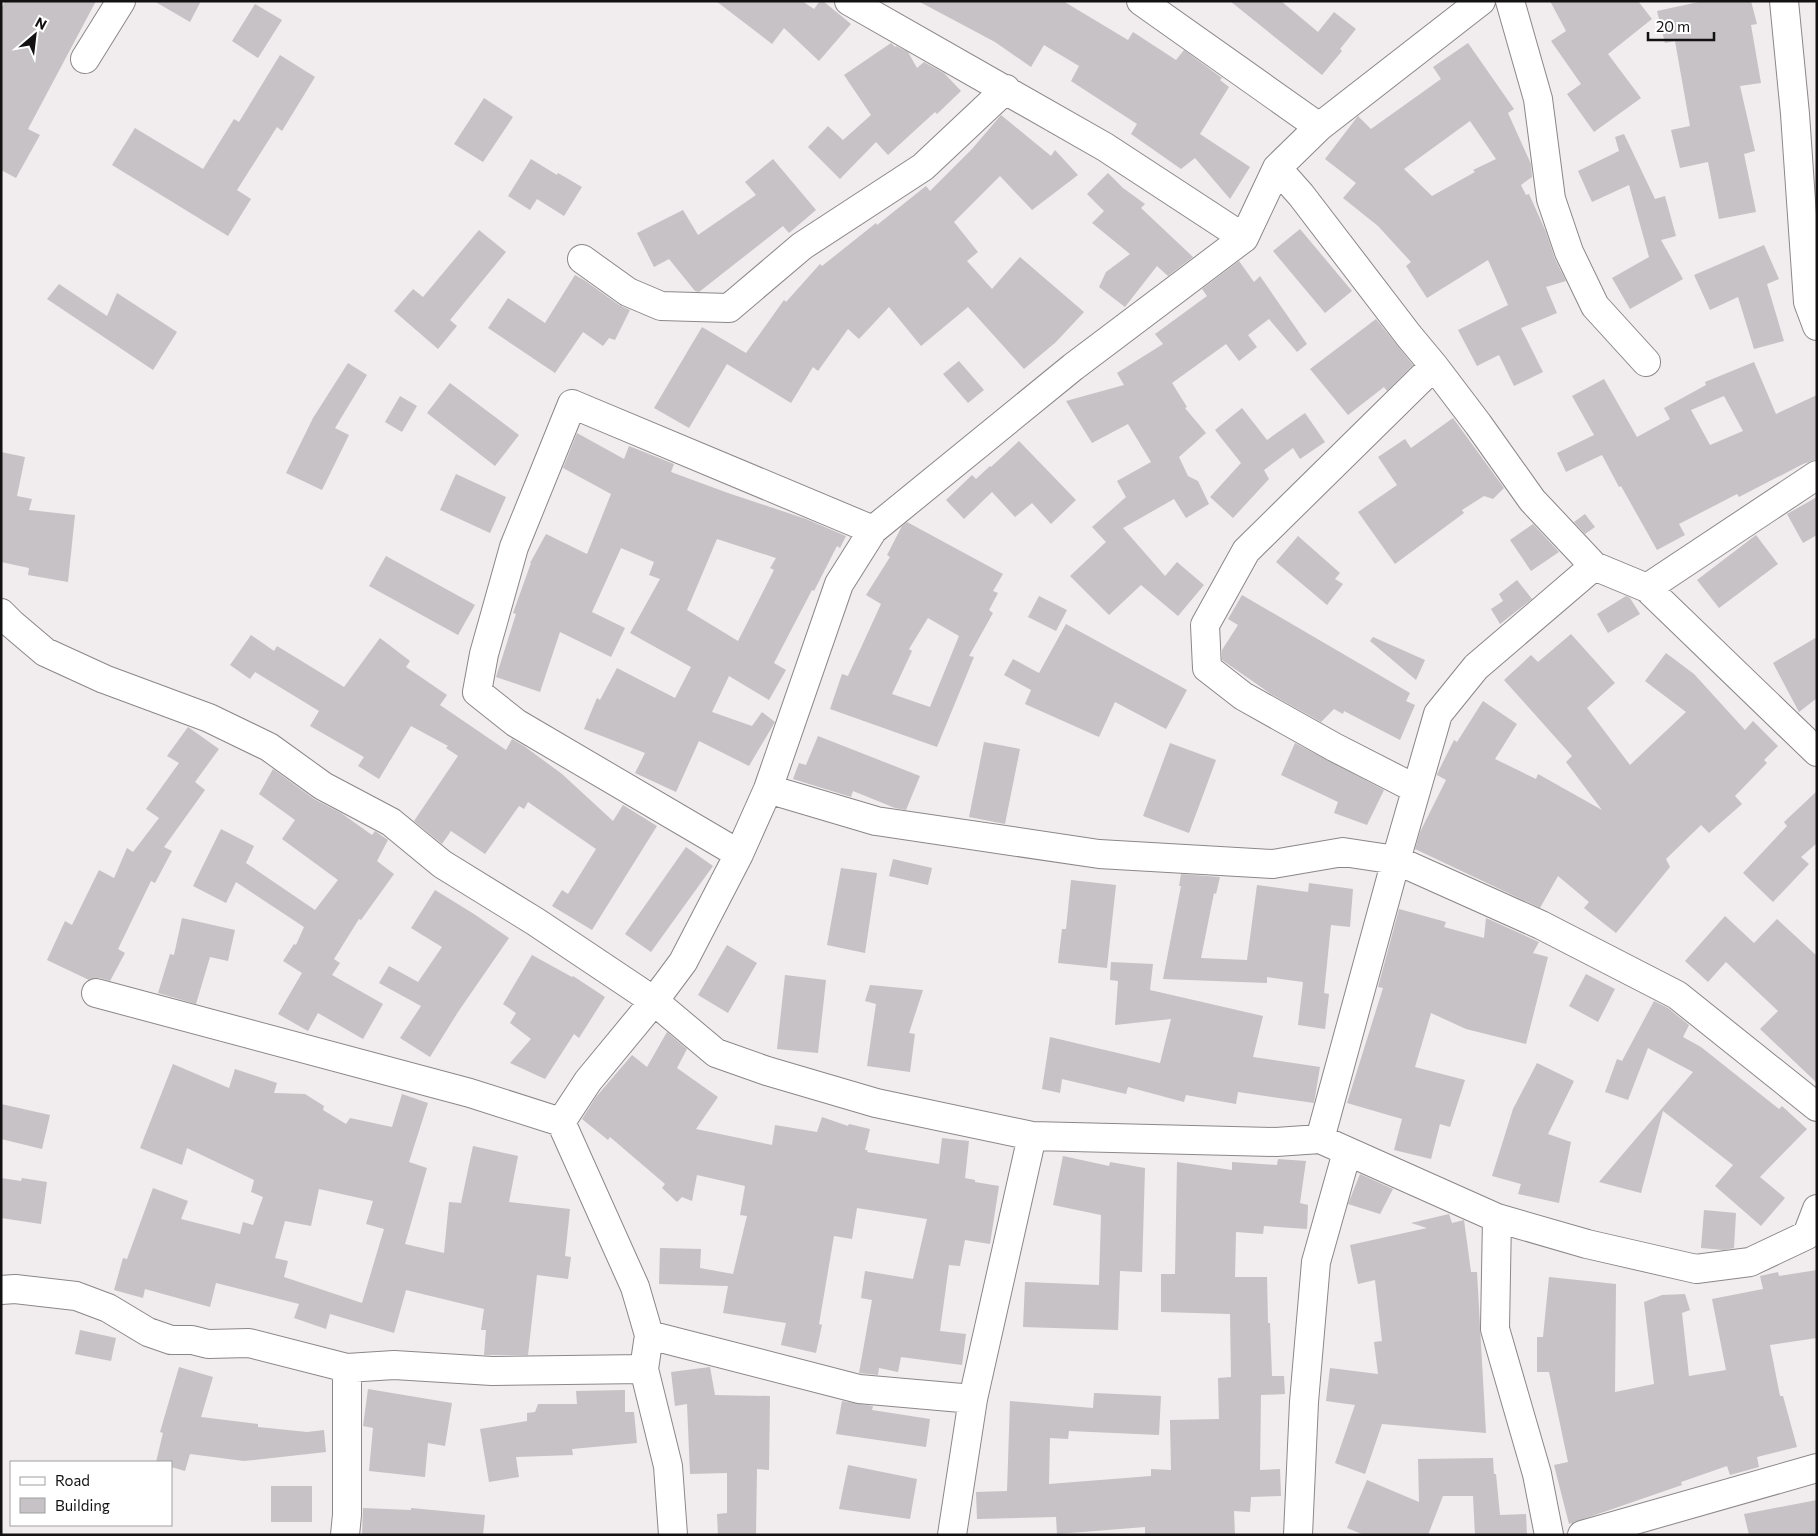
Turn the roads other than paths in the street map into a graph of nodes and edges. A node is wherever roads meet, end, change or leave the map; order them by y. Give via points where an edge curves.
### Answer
1 (120, 1) edge
2 (849, 1) edge
3 (1141, 1) edge
4 (1482, 1) edge
5 (1510, 1) edge
6 (1784, 1) edge
7 (85, 59) dead end
8 (1006, 89) junction
9 (1319, 127) junction
10 (1277, 168) junction
11 (1244, 238) junction
12 (582, 259) dead end
13 (1817, 326) edge
14 (1646, 362) dead end
15 (1434, 366) junction
16 (1817, 475) edge
17 (873, 530) junction
18 (1594, 566) junction
19 (1647, 588) junction
20 (1, 613) edge
21 (1817, 752) edge
22 (768, 789) junction
23 (1416, 789) junction
24 (739, 854) junction
25 (1396, 860) junction
26 (96, 993) dead end
27 (654, 1001) junction
28 (1817, 1107) edge
29 (561, 1122) junction
30 (1032, 1136) junction
31 (1320, 1140) junction
32 (1346, 1152) junction
33 (1817, 1209) edge
34 (1497, 1218) junction
35 (1812, 1237) edge
36 (1, 1290) edge
37 (649, 1335) junction
38 (347, 1368) junction
39 (644, 1369) junction
40 (973, 1398) junction
41 (1817, 1468) edge
42 (345, 1535) edge
43 (673, 1535) edge
44 (952, 1535) edge
45 (1298, 1535) edge
46 (1549, 1535) edge
47 (1582, 1535) edge

1 - 7 street
2 - 8 street
3 - 9 street
4 - 9 street
5 - 14 street via 1538,99 1551,199 1569,252 1595,306
6 - 13 street via 1808,302
8 - 11 street via 1105,147
8 - 12 street via 923,167 802,246 729,308 661,306 628,292
9 - 10 street
10 - 11 street
10 - 15 street
11 - 17 street via 1073,367
15 - 18 street via 1532,500
15 - 23 street via 1246,551 1205,625 1207,668 1214,674 1334,747
16 - 19 street
17 - 22 street via 839,584
17 - 24 street via 572,404 514,547 484,654 477,692 516,723
18 - 19 street
18 - 23 street via 1476,667 1438,714
19 - 21 street
20 - 27 street via 46,652 104,679 209,718 269,747 323,786 391,822 442,864
22 - 24 street
22 - 25 street via 876,821 1099,854 1273,864 1343,852
23 - 25 street
24 - 27 street via 683,962
25 - 28 street via 1541,925 1677,995
25 - 31 street
26 - 29 street via 470,1092
27 - 29 street via 588,1081
27 - 30 street via 716,1053 876,1103
29 - 37 street via 634,1287
30 - 31 street via 1276,1142
30 - 40 street
31 - 32 street
32 - 34 street
32 - 45 street via 1316,1262 1304,1402
33 - 35 street
34 - 35 street via 1587,1244 1696,1269 1750,1262
34 - 46 street via 1495,1329 1537,1474
36 - 38 street via 76,1296 108,1308 148,1332 171,1340 208,1344 249,1342
37 - 39 street
37 - 40 street via 859,1389
38 - 39 street via 394,1365 492,1372
38 - 42 street
39 - 43 street via 668,1466
40 - 44 street
41 - 47 street

